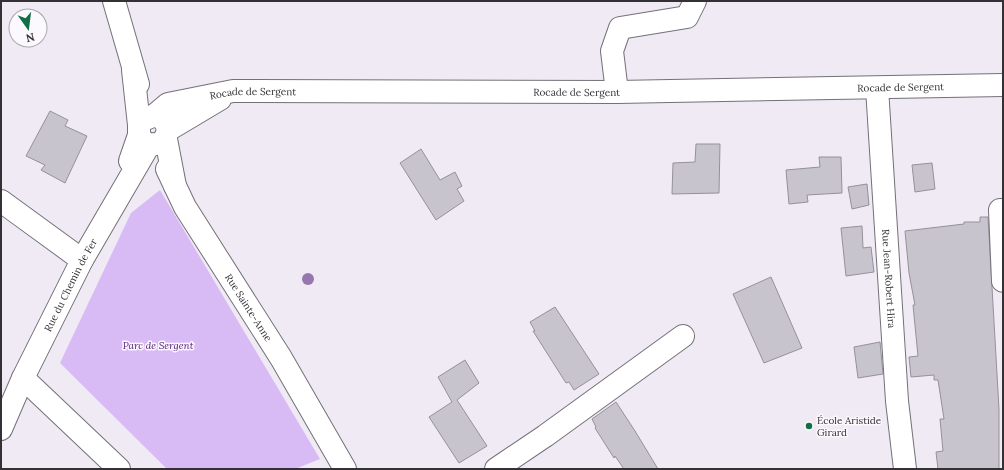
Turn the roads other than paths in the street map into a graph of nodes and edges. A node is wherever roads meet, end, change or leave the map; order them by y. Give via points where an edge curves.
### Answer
1 (114, 1) edge
2 (695, 1) edge
3 (1003, 85) edge
4 (877, 88) junction
5 (617, 92) junction
6 (152, 129) junction
7 (1, 201) edge
8 (1003, 210) edge
9 (82, 260) junction
10 (1003, 281) edge
11 (683, 336) dead end
12 (22, 378) junction
13 (1, 429) edge
14 (119, 469) edge
15 (345, 469) edge
16 (496, 469) edge
17 (905, 469) edge

1 - 6 main road
2 - 5 main road via 686,17 620,28 612,51
3 - 4 main road, Rocade de Sergent
4 - 5 main road, Rocade de Sergent
4 - 17 main road, Rue Jean-Robert Hira via 897,401
5 - 6 main road, Rocade de Sergent via 233,91
6 - 9 main road, Rue du Chemin de Fer via 118,199
6 - 15 main road, Rue Sainte-Anne via 185,207 281,358
7 - 9 main road
8 - 10 main road via 1000,210
9 - 12 main road, Rue du Chemin de Fer
11 - 16 main road
12 - 13 main road, Rue du Chemin de Fer
12 - 14 main road

